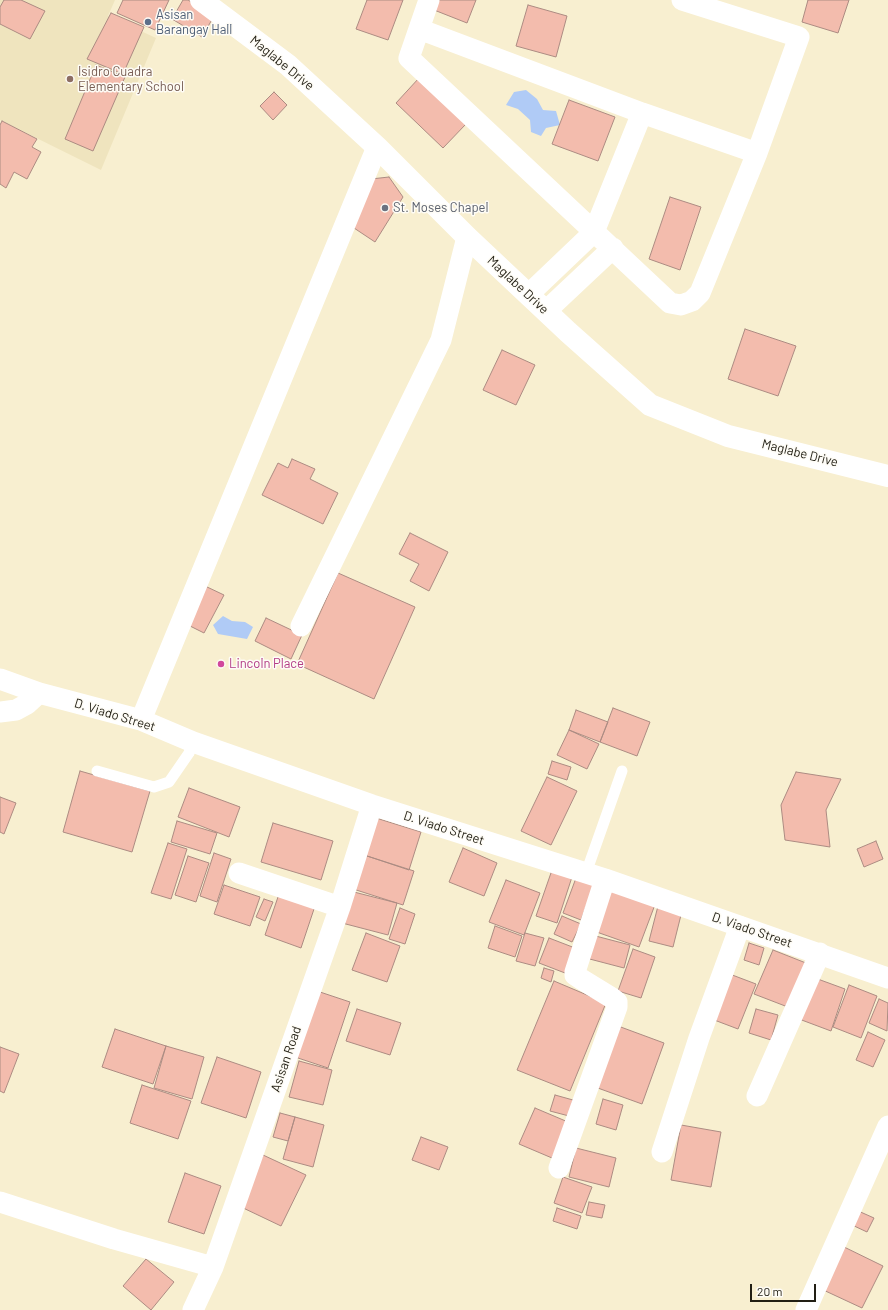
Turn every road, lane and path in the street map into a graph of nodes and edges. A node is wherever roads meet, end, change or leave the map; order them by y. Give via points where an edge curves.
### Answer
1 (201, 0) edge
2 (429, 0) edge
3 (682, 0) edge
4 (419, 29) junction
5 (642, 113) junction
6 (377, 147) junction
7 (757, 153) junction
8 (594, 232) junction
9 (467, 237) junction
10 (613, 248) junction
11 (529, 294) junction
12 (546, 311) junction
13 (888, 476) edge
14 (301, 626) dead end
15 (0, 679) edge
16 (40, 692) junction
17 (0, 712) edge
18 (141, 720) junction
19 (193, 742) junction
20 (97, 771) dead end
21 (622, 771) dead end
22 (372, 805) junction
23 (239, 873) dead end
24 (596, 876) junction
25 (340, 907) junction
26 (740, 926) junction
27 (820, 953) junction
28 (888, 978) edge
29 (758, 1096) dead end
30 (888, 1126) edge
31 (662, 1152) dead end
32 (559, 1168) dead end
33 (0, 1202) edge
34 (213, 1267) junction
35 (192, 1310) edge
36 (806, 1310) edge

1 - 6 main road, Maglabe Drive via 288,65
2 - 4 street
3 - 7 street via 799,38
4 - 5 street
4 - 8 street via 409,58
5 - 7 street
5 - 8 street
6 - 9 main road, Maglabe Drive
6 - 18 street
7 - 10 street via 700,293 692,301 681,305 670,302
8 - 10 street
8 - 11 street
9 - 11 main road, Maglabe Drive
9 - 14 street via 441,340
10 - 12 street
11 - 12 main road, Maglabe Drive
12 - 13 main road, Maglabe Drive via 650,405 728,436
15 - 16 street, D. Viado Street
16 - 17 street via 16,710
16 - 18 street, D. Viado Street
18 - 19 street, D. Viado Street
19 - 20 lane via 186,758 169,782 154,787
19 - 22 street, D. Viado Street
21 - 24 lane
22 - 24 street, D. Viado Street
22 - 25 street, Asisan Road
23 - 25 street
24 - 26 street, D. Viado Street
24 - 32 street via 575,972 581,979 617,1002 617,1007
25 - 34 street, Asisan Road
26 - 27 street, D. Viado Street
26 - 31 street via 699,1038
27 - 28 street, D. Viado Street
27 - 29 street
30 - 36 street
33 - 34 street
34 - 35 street, Asisan Road

